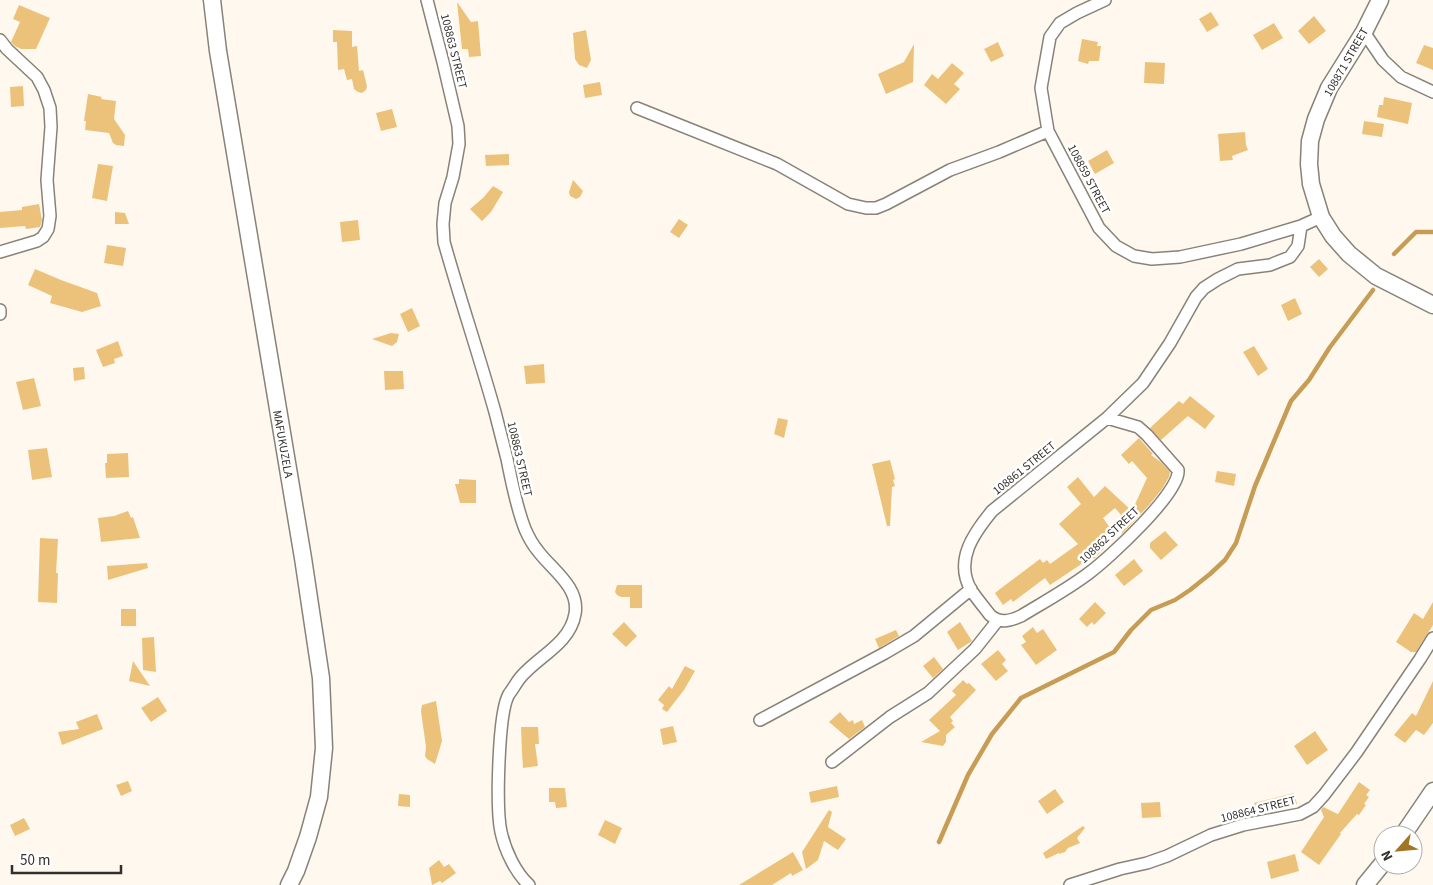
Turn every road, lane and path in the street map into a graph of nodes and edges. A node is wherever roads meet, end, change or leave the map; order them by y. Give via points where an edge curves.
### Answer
1 (212, 0) edge
2 (427, 0) edge
3 (1105, 0) edge
4 (1380, 0) edge
5 (1364, 32) junction
6 (0, 40) edge
7 (1433, 92) edge
8 (637, 108) dead end
9 (1048, 130) junction
10 (1321, 217) junction
11 (1301, 226) junction
12 (0, 252) edge
13 (1433, 305) edge
14 (1107, 418) junction
15 (971, 589) junction
16 (998, 620) junction
17 (1433, 638) edge
18 (760, 720) dead end
19 (832, 762) dead end
20 (1433, 792) edge
21 (1410, 825) edge
22 (1374, 875) edge
23 (289, 885) edge
24 (529, 885) edge
25 (1070, 885) edge
26 (1366, 885) edge

1 - 23 main road, MAFUKUZELA via 321,678 324,748 319,797 308,838
2 - 24 street, 108863 STREET via 458,126 459,144 445,203 444,242 525,530 538,552 571,591 576,613 564,637 520,678 507,697 503,715 498,806 501,832 508,854
3 - 9 street, 108859 STREET via 1060,23 1050,37 1041,88
4 - 5 main road, 108871 STREET
5 - 7 street via 1383,60 1401,77
5 - 10 main road, 108871 STREET via 1329,88 1310,141 1311,184
6 - 12 street via 37,77 50,108 51,127 48,228 43,237
8 - 9 street via 777,164 848,204 866,208 886,204 950,170
9 - 11 street, 108859 STREET via 1099,228 1116,246 1134,256 1152,259 1180,257 1241,244
10 - 11 street, 108859 STREET
10 - 13 main road, 108871 STREET via 1349,254 1376,276
11 - 14 street, 108861 STREET via 1298,246 1290,258 1238,270 1204,288 1143,383
14 - 15 street, 108861 STREET via 992,511 978,529 965,556 965,575
14 - 16 street, 108862 STREET via 1138,428 1147,436 1178,470 1175,483 1155,510 1090,573 1021,616 1011,621
15 - 16 street via 990,615
15 - 18 street via 914,636
16 - 19 street via 975,650 928,693 890,717
17 - 25 street, 108864 STREET via 1356,753 1313,807 1300,814 1211,835 1167,856
20 - 21 main road
22 - 26 main road

